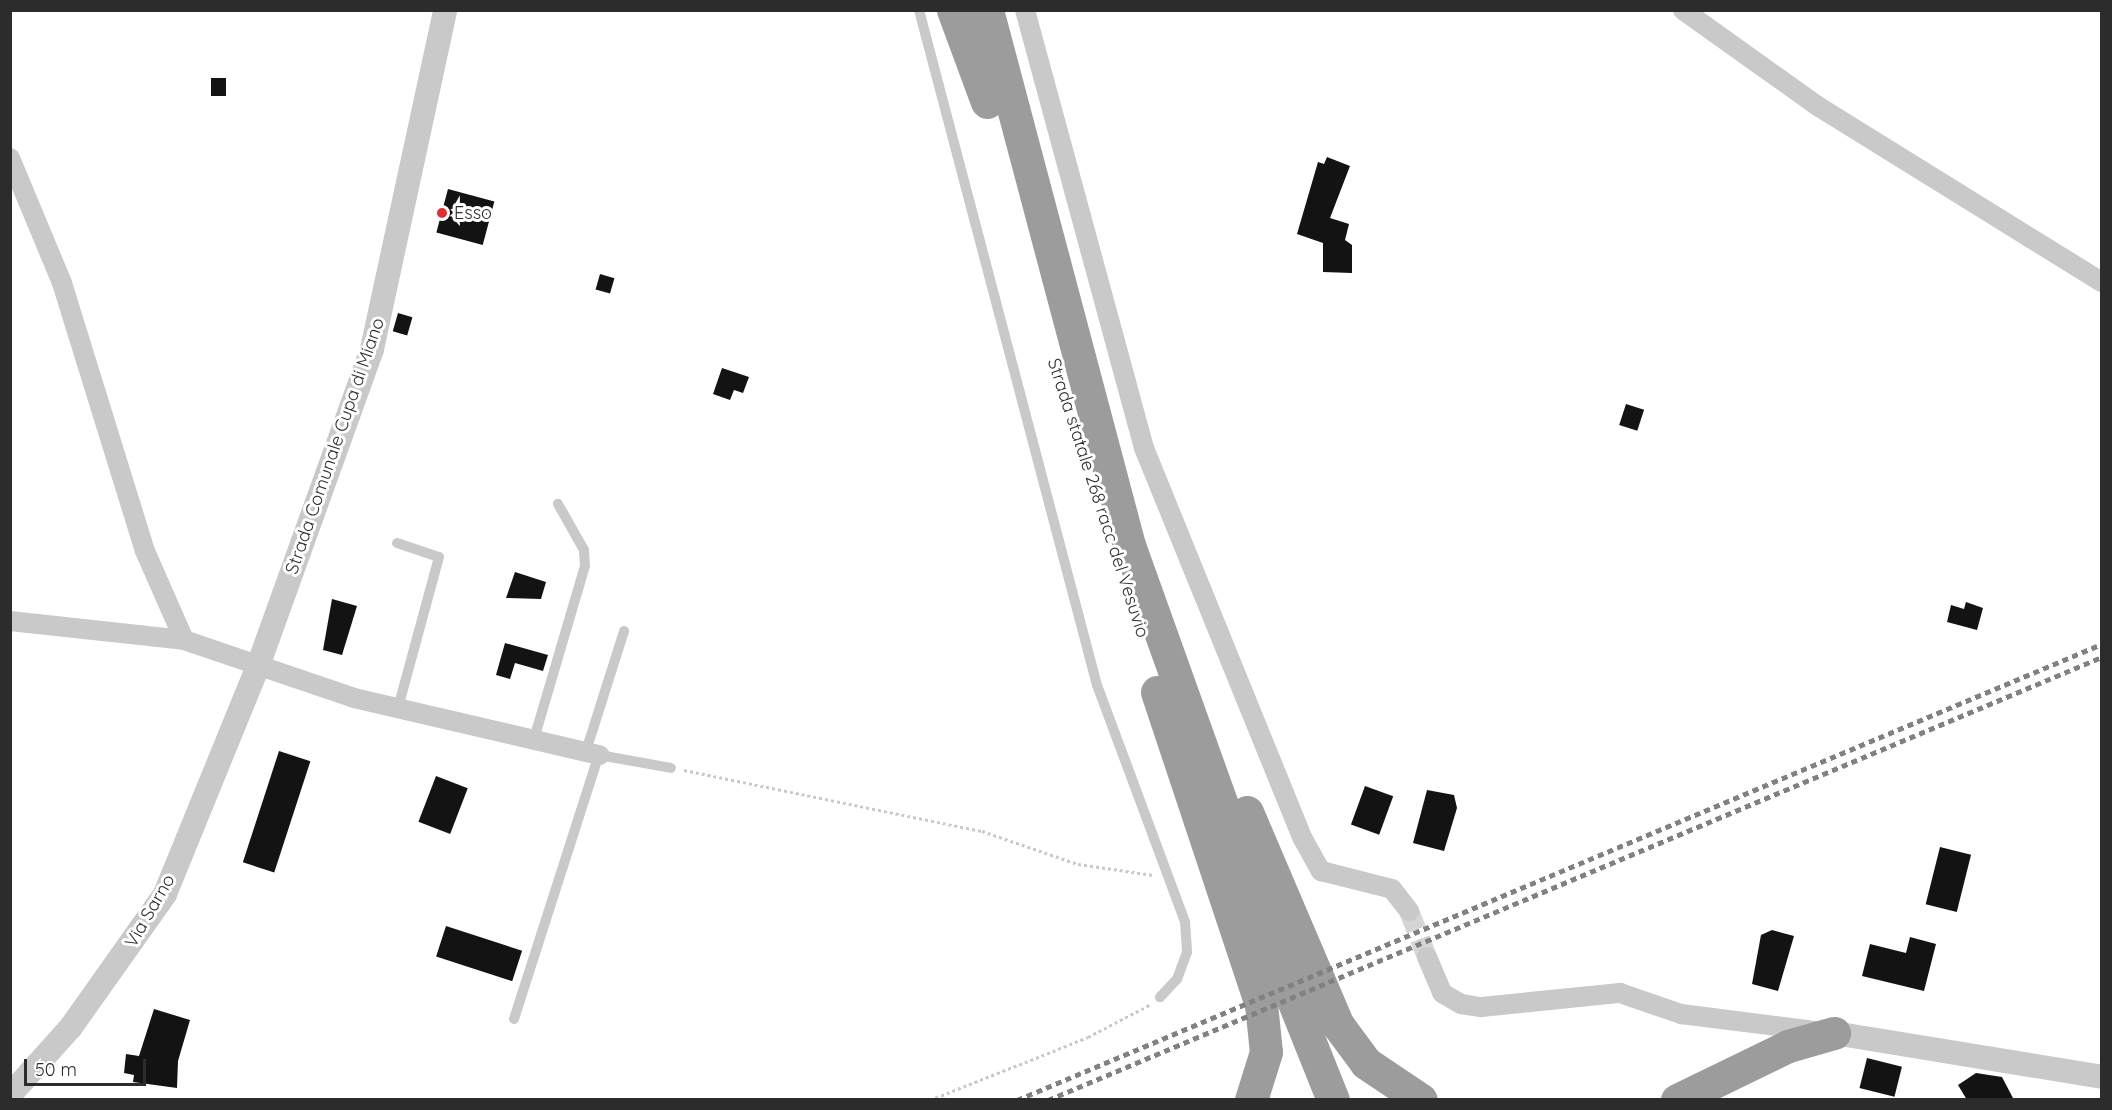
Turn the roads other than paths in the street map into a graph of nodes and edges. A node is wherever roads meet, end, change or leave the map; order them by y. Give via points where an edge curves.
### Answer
1 (445, 10) edge
2 (919, 10) edge
3 (953, 10) edge
4 (964, 10) edge
5 (987, 10) edge
6 (1025, 10) edge
7 (1683, 10) edge
8 (987, 102) junction
9 (10, 158) edge
10 (2102, 282) edge
11 (1097, 431) junction
12 (558, 504) dead end
13 (397, 543) dead end
14 (10, 621) edge
15 (1139, 630) junction
16 (624, 631) dead end
17 (184, 640) junction
18 (258, 666) junction
19 (398, 708) junction
20 (534, 739) junction
21 (592, 753) junction
22 (671, 768) road end
23 (1409, 911) tunnel mouth
24 (1427, 957) tunnel mouth
25 (1281, 970) junction
26 (1160, 997) road end
27 (514, 1019) dead end
28 (1834, 1033) joint
29 (1774, 1041) junction
30 (2102, 1077) edge
31 (13, 1094) edge
32 (1251, 1100) edge
33 (1333, 1100) edge
34 (1421, 1100) edge
35 (1677, 1100) edge

1 - 18 street, Strada Comunale Cupa di Miano via 372,348
2 - 26 lane via 1097,685 1185,922 1187,952 1176,979
3 - 8 highway
4 - 8 highway, Strada statale 268 racc del Vesuvio
5 - 11 highway, Strada statale 268 racc del Vesuvio
6 - 23 street via 1144,448 1285,796 1321,871 1392,889
7 - 10 street via 1815,105
8 - 15 highway, Strada statale 268 racc del Vesuvio via 1054,363
9 - 17 street via 62,283 153,571
11 - 25 highway, Strada statale 268 racc del Vesuvio via 1151,611
11 - 34 highway via 1171,631 1338,1025 1366,1063
12 - 20 lane via 584,550 585,566
13 - 19 lane via 439,556
14 - 17 street
15 - 25 highway, Strada statale 268 racc del Vesuvio via 1243,893
15 - 32 highway via 1261,1004 1266,1052
16 - 21 lane
17 - 18 street
18 - 19 street
18 - 31 street, Via Sarno via 165,894 77,1018
19 - 20 street
20 - 21 street
21 - 22 lane
21 - 27 lane
24 - 29 street via 1442,993 1461,1004 1481,1007 1620,993
25 - 33 highway, Strada statale 268 racc del Vesuvio
28 - 29 highway
28 - 30 street
29 - 35 highway

